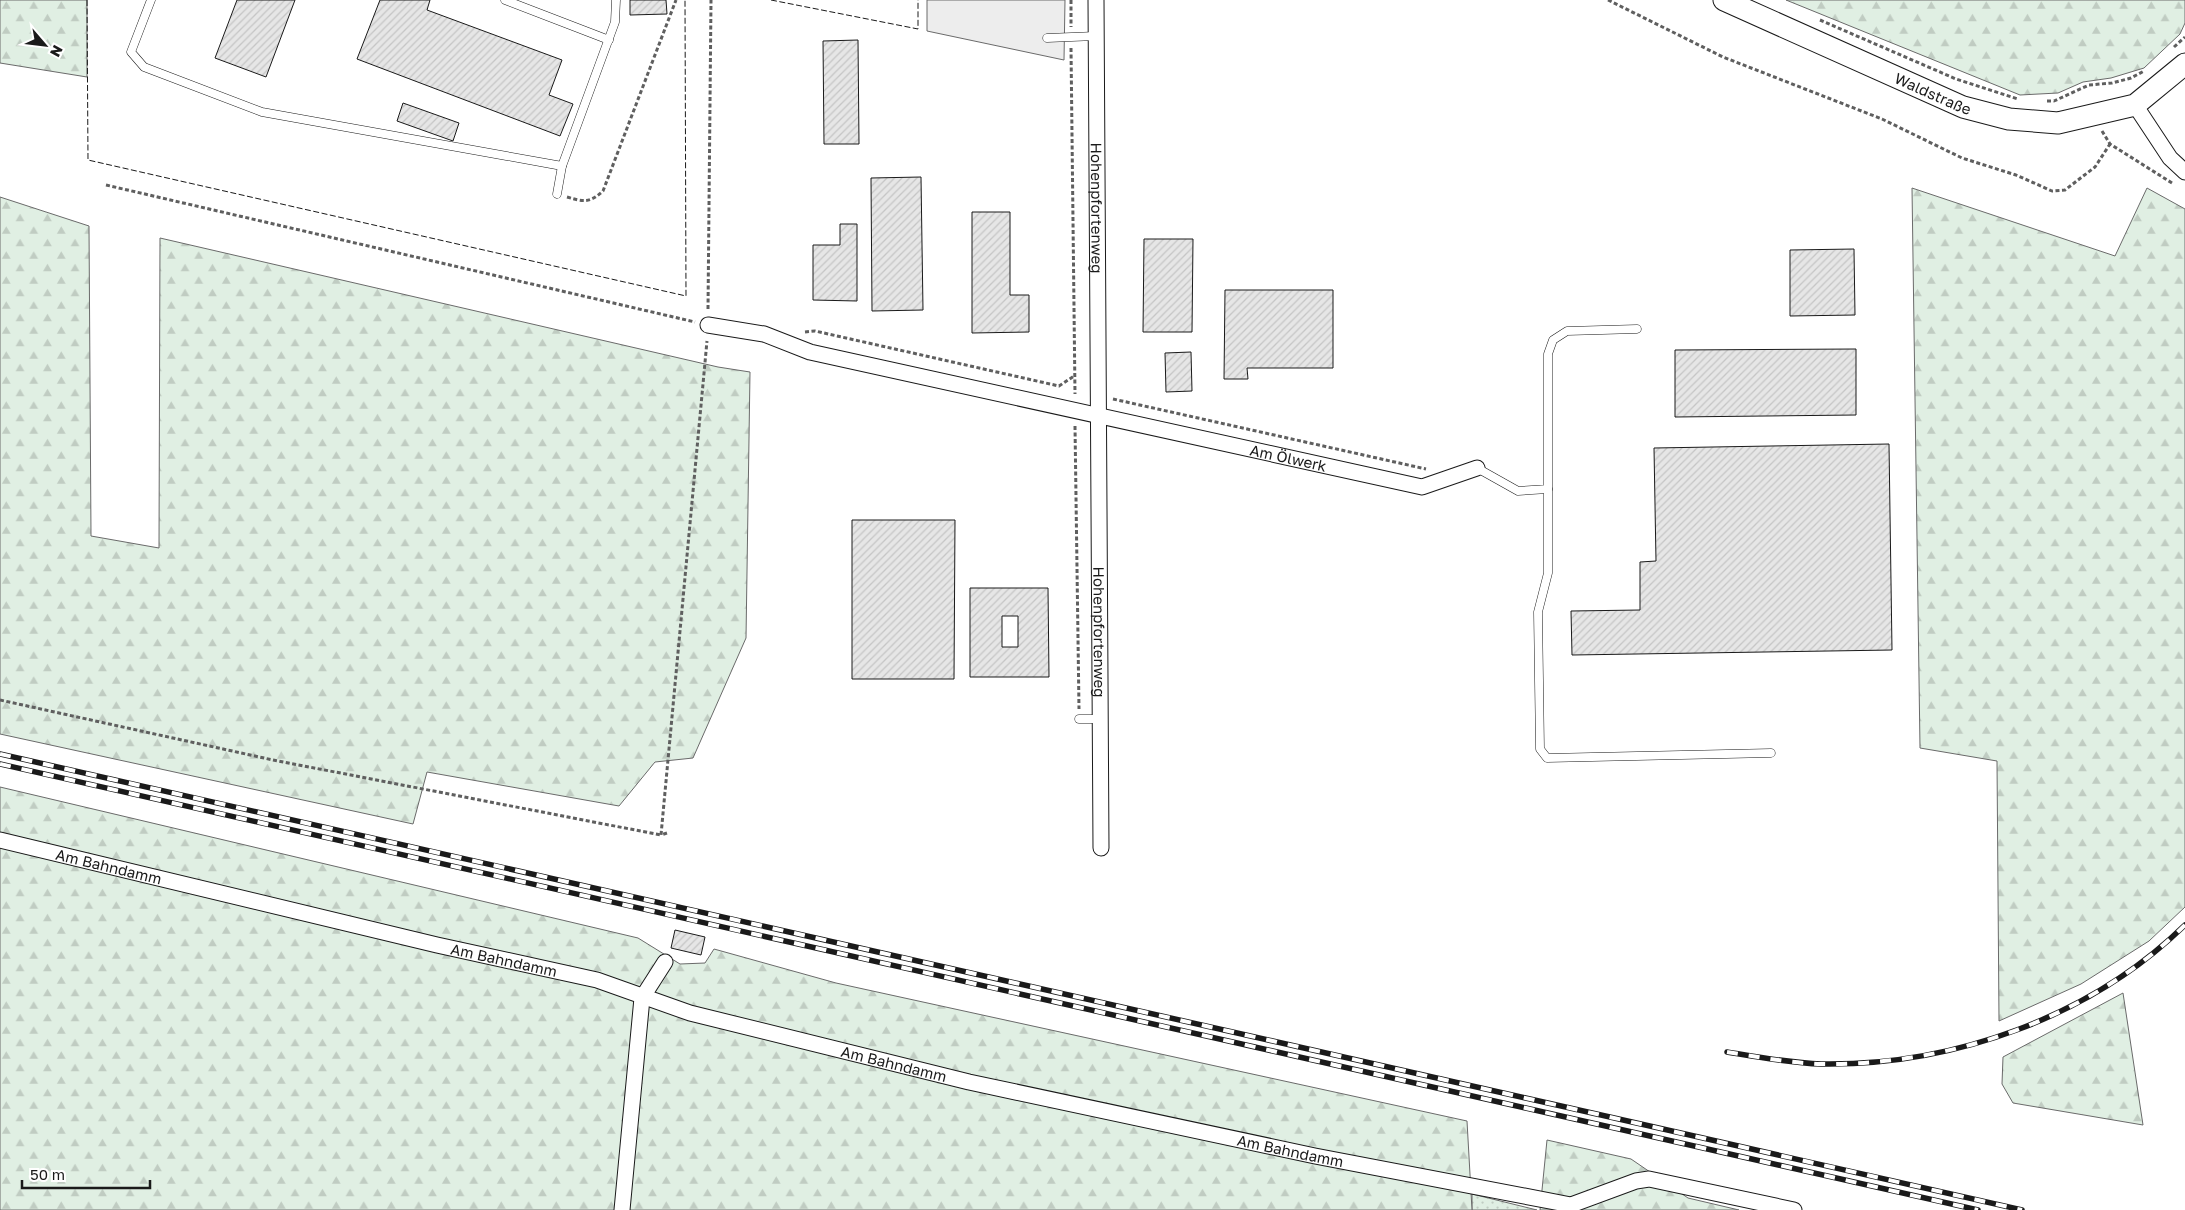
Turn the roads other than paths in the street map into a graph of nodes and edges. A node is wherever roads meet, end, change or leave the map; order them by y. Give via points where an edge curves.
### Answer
1 (151, 0) edge
2 (505, 0) edge
3 (616, 0) edge
4 (1096, 0) edge
5 (1724, 0) edge
6 (1096, 36) junction
7 (1047, 38) dead end
8 (609, 40) junction
9 (2177, 59) edge
10 (2143, 99) junction
11 (562, 166) junction
12 (2185, 172) edge
13 (557, 194) road end
14 (708, 325) road end
15 (1637, 329) dead end
16 (1098, 416) junction
17 (1477, 468) joint
18 (1548, 489) junction
19 (1079, 719) road end
20 (1100, 720) junction
21 (1771, 753) dead end
22 (0, 840) edge
23 (1101, 848) dead end
24 (665, 962) dead end
25 (642, 998) junction
26 (1571, 1205) junction
27 (622, 1210) edge
28 (1590, 1210) edge
29 (1794, 1210) edge

1 - 11 lane via 131,52 144,67 262,112
2 - 8 lane
3 - 8 lane via 616,22
4 - 6 street, Hohenpfortenweg
5 - 10 street, Waldstraße via 1963,107 2009,119 2058,123
6 - 7 lane
6 - 16 street, Hohenpfortenweg
8 - 11 lane
9 - 10 street
10 - 12 street via 2170,158
11 - 13 lane
14 - 16 street via 764,334 810,352
15 - 18 lane via 1567,331 1553,340 1548,354
16 - 17 street, Am Ölwerk via 1422,487
16 - 20 street, Hohenpfortenweg
17 - 18 lane via 1518,491
18 - 21 lane via 1548,573 1538,612 1540,749 1547,758
19 - 20 lane
20 - 23 street, Hohenpfortenweg
22 - 25 street, Am Bahndamm via 436,945 597,980
24 - 25 street
25 - 26 street, Am Bahndamm via 690,1013 969,1082 1315,1156
25 - 27 street
26 - 28 street, Am Bahndamm
26 - 29 street via 1650,1179

